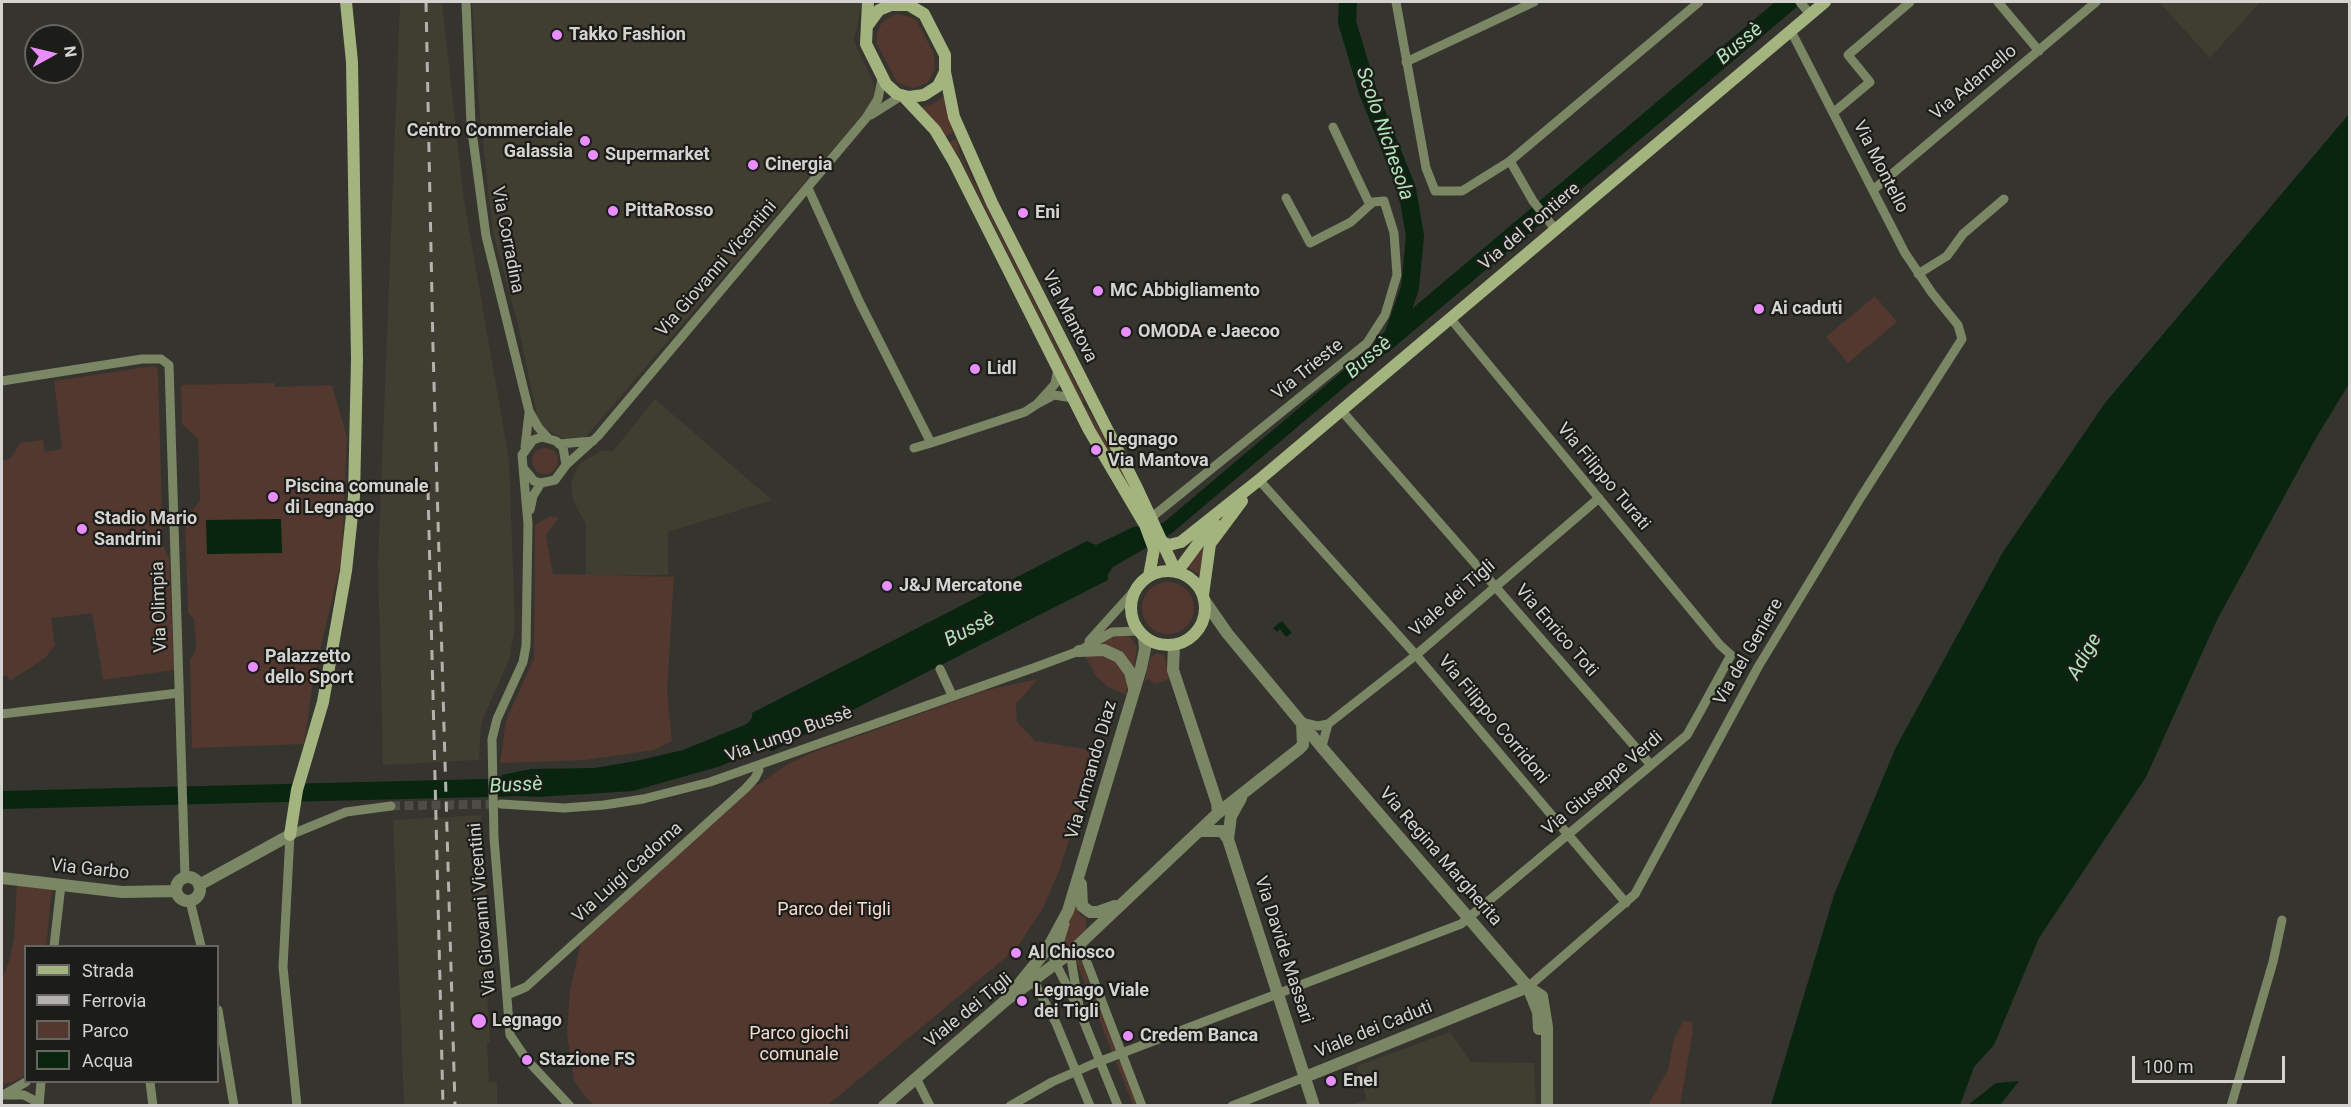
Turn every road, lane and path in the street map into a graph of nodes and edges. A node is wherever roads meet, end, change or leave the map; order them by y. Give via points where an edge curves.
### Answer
1 (346, 2) edge
2 (466, 2) edge
3 (868, 2) edge
4 (1396, 2) edge
5 (1534, 2) edge
6 (1699, 2) edge
7 (1825, 2) edge
8 (1910, 2) edge
9 (1998, 2) edge
10 (2096, 2) edge
11 (911, 4) edge
12 (1805, 8) edge
13 (868, 25) junction
14 (1791, 31) junction
15 (2039, 51) junction
16 (1406, 62) junction
17 (945, 72) junction
18 (882, 79) junction
19 (903, 96) junction
20 (1833, 113) junction
21 (867, 118) junction
22 (1333, 127) dead end
23 (1510, 161) junction
24 (808, 188) junction
25 (1873, 190) junction
26 (1286, 198) dead end
27 (2004, 199) dead end
28 (1370, 206) junction
29 (1552, 225) junction
30 (1918, 274) junction
31 (1949, 314) joint
32 (1450, 318) junction
33 (1058, 368) junction
34 (2, 381) edge
35 (1073, 399) junction
36 (1037, 404) junction
37 (1341, 410) junction
38 (529, 411) junction
39 (548, 438) junction
40 (593, 441) junction
41 (932, 443) junction
42 (559, 444) junction
43 (524, 448) junction
44 (914, 448) dead end
45 (566, 465) junction
46 (524, 470) junction
47 (1260, 480) junction
48 (541, 483) junction
49 (1599, 498) junction
50 (1226, 507) junction
51 (1150, 522) junction
52 (528, 524) junction
53 (1158, 546) junction
54 (1176, 572) junction
55 (1149, 576) junction
56 (1495, 587) junction
57 (1135, 590) junction
58 (1204, 598) junction
59 (1140, 634) junction
60 (1174, 646) junction
61 (1079, 651) junction
62 (1416, 655) junction
63 (1731, 655) joint
64 (939, 669) dead end
65 (179, 693) junction
66 (1134, 693) junction
67 (952, 695) junction
68 (2, 714) edge
69 (1302, 722) junction
70 (1328, 724) junction
71 (1303, 746) junction
72 (1323, 748) junction
73 (758, 765) junction
74 (1651, 765) junction
75 (1245, 792) junction
76 (501, 804) tunnel mouth
77 (391, 806) tunnel mouth
78 (1218, 813) junction
79 (1201, 831) junction
80 (1568, 834) junction
81 (290, 835) junction
82 (1228, 839) junction
83 (185, 876) junction
84 (1081, 877) junction
85 (2, 878) edge
86 (61, 885) junction
87 (199, 885) junction
88 (175, 891) junction
89 (1130, 897) junction
90 (190, 901) junction
91 (1626, 903) junction
92 (1068, 911) junction
93 (1469, 918) junction
94 (2282, 920) dead end
95 (1080, 944) junction
96 (54, 945) edge
97 (201, 945) edge
98 (1070, 952) junction
99 (1055, 964) junction
100 (1034, 982) junction
101 (1528, 987) junction
102 (1278, 994) junction
103 (507, 995) junction
104 (1005, 1001) junction
105 (1080, 1012) junction
106 (219, 1016) edge
107 (1122, 1055) junction
108 (1100, 1061) junction
109 (1075, 1071) junction
110 (1305, 1077) junction
111 (916, 1078) junction
112 (24, 1083) edge
113 (41, 1083) edge
114 (150, 1083) edge
115 (2, 1095) edge
116 (1547, 1102) edge
117 (39, 1104) edge
118 (153, 1106) edge
119 (234, 1106) edge
120 (297, 1106) edge
121 (570, 1106) edge
122 (884, 1106) edge
123 (930, 1106) edge
124 (1010, 1106) edge
125 (1090, 1106) edge
126 (1118, 1106) edge
127 (1142, 1106) edge
128 (1232, 1106) edge
129 (1314, 1106) edge
130 (2231, 1106) edge

1 - 81 main road via 352,62 356,278 354,496 340,611 323,702 292,810
2 - 38 street, Via Corradina via 471,124 486,236
3 - 13 main road, Via Mantova
4 - 16 street
5 - 16 street
6 - 23 street
7 - 12 main road, Via del Pontiere
8 - 20 street via 1848,55 1870,82
9 - 15 street
10 - 15 street, Via Adamello
11 - 13 main road, Via Mantova via 887,6
11 - 17 main road, Via Mantova via 930,22 945,56
12 - 14 main road, Via del Pontiere
13 - 18 main road, Via Mantova via 865,39
14 - 20 street, Via Montello
14 - 29 main road, Via del Pontiere
15 - 25 street, Via Adamello
16 - 23 street via 1426,168 1435,191 1462,191
17 - 19 main road via 929,93 913,98
17 - 51 main road, Via Mantova via 957,126 992,203
18 - 19 main road, Via Mantova via 892,91
18 - 21 street, Via Giovanni Vicentini via 878,99
19 - 21 street, Via Giovanni Vicentini
19 - 33 main road, Via Mantova via 935,130 954,162
20 - 25 street, Via Montello
21 - 24 street, Via Giovanni Vicentini
22 - 28 street
23 - 29 street
24 - 40 street, Via Giovanni Vicentini
24 - 41 street via 860,303
25 - 30 street, Via Montello
26 - 28 street via 1310,243 1351,222
27 - 30 street via 1962,234 1947,256
28 - 51 street, Via Trieste via 1384,201 1394,232 1397,275 1385,315 1367,343
29 - 32 main road, Via del Pontiere
30 - 31 street, Via Montello
31 - 91 street, Via del Geniere via 1961,331 1961,344 1791,612 1642,882
32 - 37 main road, Via del Pontiere
32 - 49 street, Via Filippo Turati
33 - 35 main road, Via Mantova
33 - 36 street via 1055,384
34 - 65 street, Via Olimpia via 142,359 160,359 169,365
35 - 36 street via 1054,395
35 - 51 main road, Via Mantova
36 - 41 street via 1025,412
37 - 47 main road, Via del Pontiere
37 - 56 street, Via Enrico Toti
38 - 39 street, Via Corradina
38 - 43 street, Via Corradina
39 - 42 street
39 - 43 street via 533,440
40 - 42 street
40 - 45 street, Via Giovanni Vicentini
41 - 44 street
42 - 45 street via 566,454
43 - 46 street, Via Giovanni Vicentini
45 - 48 street, Via Giovanni Vicentini via 561,476
46 - 48 street
46 - 52 street, Via Giovanni Vicentini
47 - 50 main road, Via del Pontiere
47 - 58 main road, Via del Pontiere via 1210,544
47 - 62 street, Via Filippo Corridoni
48 - 52 street, Via Giovanni Vicentini via 533,496
49 - 56 street, Viale dei Tigli
49 - 63 street, Via Filippo Turati
50 - 53 main road, Via del Pontiere via 1181,542
50 - 54 main road, Via del Pontiere
51 - 53 main road, Via Mantova
52 - 103 street, Via Giovanni Vicentini via 526,646 523,662 497,718 490,759
53 - 54 main road, Via Mantova
53 - 55 main road
54 - 55 main road
54 - 58 main road via 1191,578
55 - 57 main road
56 - 62 street, Viale dei Tigli
56 - 74 street, Via Enrico Toti
57 - 59 main road via 1130,608
57 - 61 street, Via Lungo Bussè
58 - 60 main road via 1201,626 1185,642
58 - 69 street, Via Regina Margherita via 1227,633
59 - 60 main road via 1160,645
59 - 61 street, Via Lungo Bussè via 1115,630
59 - 66 street, Via Armando Diaz via 1144,659
60 - 78 street via 1173,669
61 - 66 street via 1104,650 1119,657 1130,672
61 - 67 street, Via Lungo Bussè
62 - 70 street, Viale dei Tigli
62 - 80 street, Via Filippo Corridoni
63 - 74 street, Via Giuseppe Verdi via 1687,735
64 - 67 street
65 - 68 street
65 - 83 street, Via Olimpia
66 - 84 street, Via Armando Diaz
67 - 73 street, Via Lungo Bussè
69 - 70 street
69 - 71 street
69 - 72 street, Via Regina Margherita
70 - 72 street
71 - 72 street
71 - 75 street, Viale dei Tigli
72 - 93 street, Via Regina Margherita
73 - 76 street, Via Lungo Bussè via 643,799 564,808
73 - 103 street, Via Luigi Cadorna via 755,778 746,788 526,987
74 - 80 street, Via Giuseppe Verdi
75 - 78 street, Viale dei Tigli
75 - 82 street via 1231,816
77 - 81 street via 346,812
78 - 79 street, Viale dei Tigli
79 - 82 street via 1222,831
79 - 89 street, Viale dei Tigli
80 - 91 street, Via Filippo Corridoni
80 - 93 street, Via Giuseppe Verdi
81 - 87 street
81 - 120 street via 284,967
82 - 102 street, Via Davide Massari
83 - 87 street
83 - 88 street
84 - 89 street, Viale dei Tigli via 1082,906 1090,912 1105,911
84 - 92 street, Via Armando Diaz
85 - 86 street, Via Garbo
86 - 88 street, Via Garbo via 122,892
86 - 96 street
87 - 90 street via 198,895
88 - 90 street via 180,899
89 - 95 street, Viale dei Tigli
90 - 97 street
91 - 101 street, Via del Geniere
92 - 99 street, Via Armando Diaz via 1054,954
92 - 104 street, Via Armando Diaz via 1036,966
93 - 101 street, Via Regina Margherita
93 - 102 street, Via Giuseppe Verdi via 1432,936
94 - 130 street
95 - 98 street, Viale dei Tigli
95 - 107 street
98 - 99 street, Viale dei Tigli
98 - 105 street
99 - 100 street, Viale dei Tigli
99 - 105 street
100 - 104 street, Viale dei Tigli
100 - 109 street
101 - 110 street, Viale dei Caduti
101 - 116 street via 1538,1012
102 - 107 street, Via Giuseppe Verdi
102 - 110 street, Via Davide Massari
103 - 121 street, Via Giovanni Vicentini via 509,1029 515,1045
104 - 111 street, Viale dei Tigli
105 - 108 street
106 - 119 street
107 - 108 street, Via Giuseppe Verdi
107 - 127 street
108 - 109 street, Via Giuseppe Verdi
108 - 126 street
109 - 124 street, Via Giuseppe Verdi
109 - 125 street
110 - 128 street, Viale dei Caduti
110 - 129 street, Via Davide Massari
111 - 122 street, Viale dei Tigli
111 - 123 street
112 - 115 street
113 - 117 street
114 - 118 street
115 - 117 street via 24,1095

